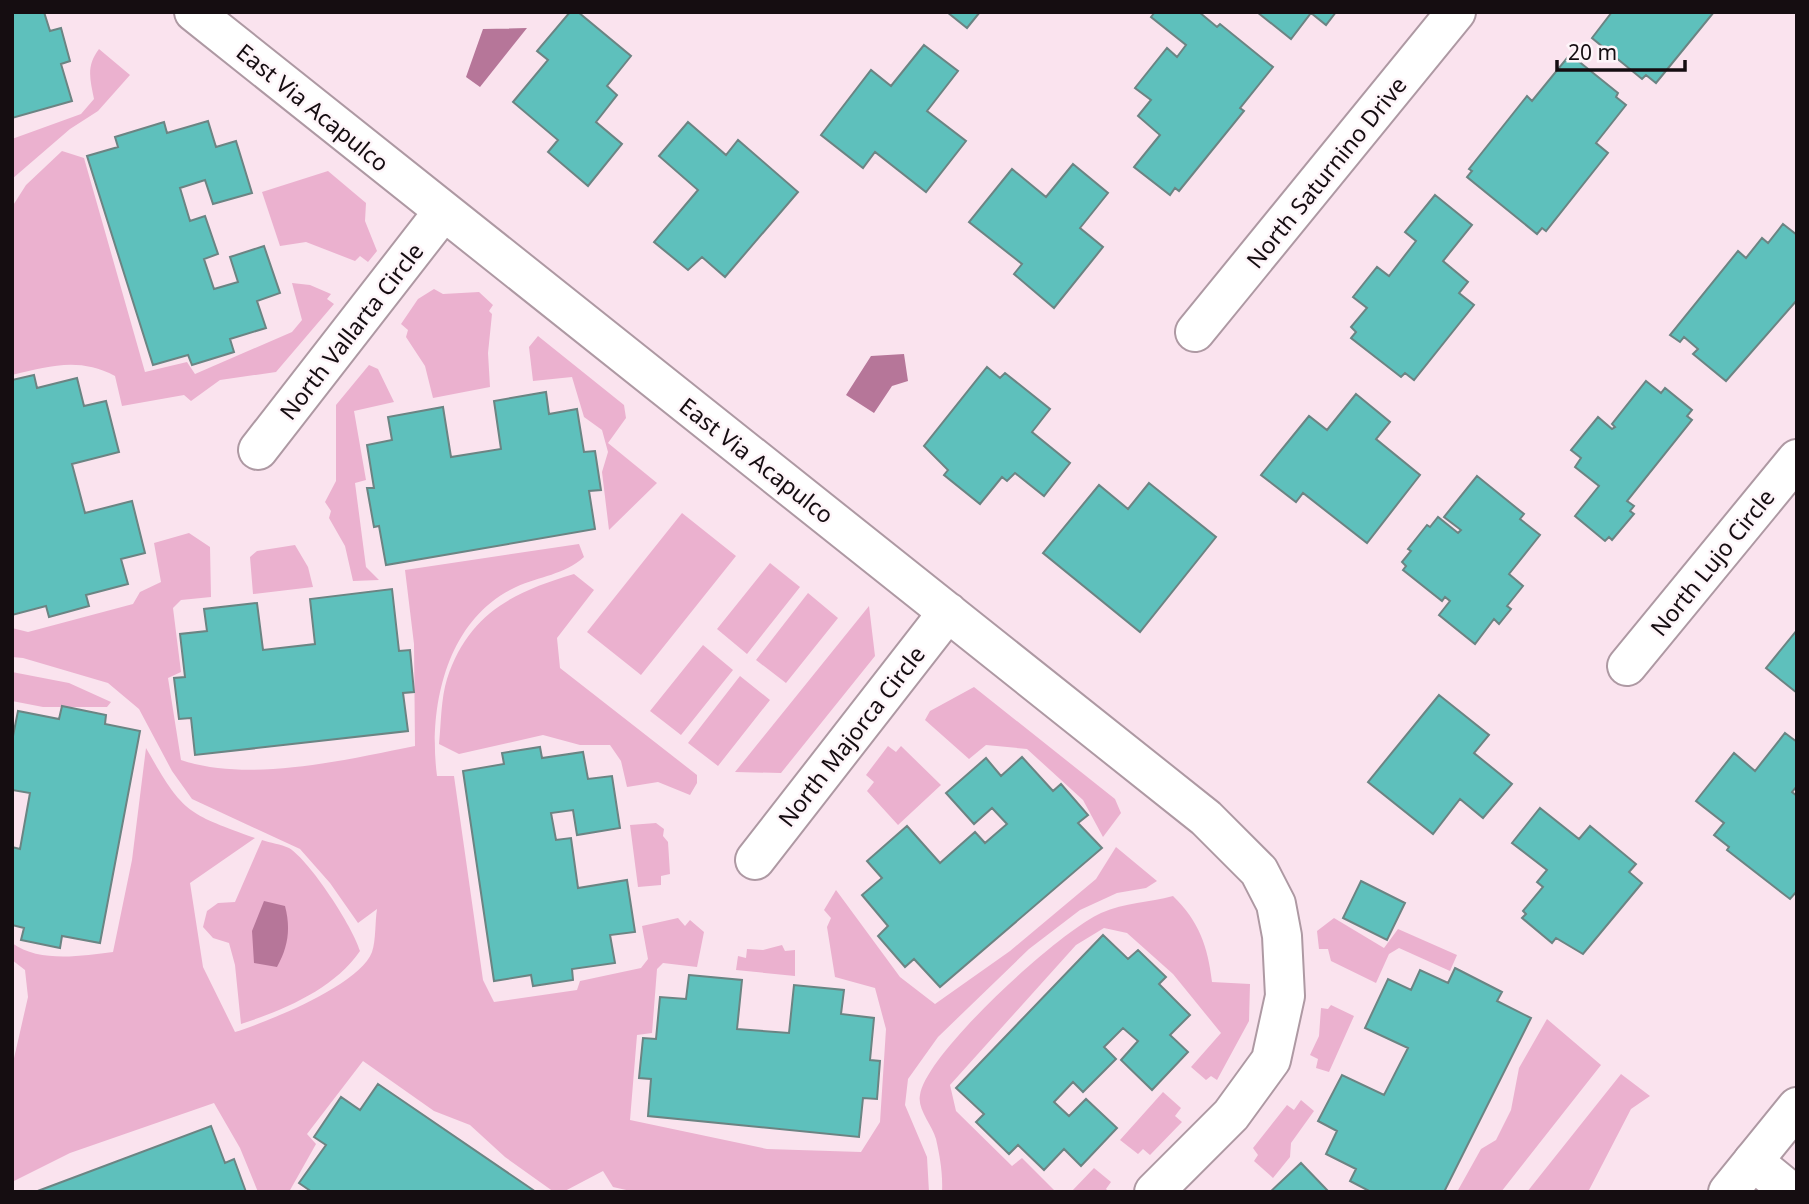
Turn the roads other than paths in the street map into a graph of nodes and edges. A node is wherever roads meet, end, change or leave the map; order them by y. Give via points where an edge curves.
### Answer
1 (194, 12) edge
2 (1456, 12) edge
3 (443, 212) junction
4 (1195, 332) dead end
5 (258, 450) dead end
6 (1797, 459) edge
7 (947, 612) junction
8 (1627, 666) dead end
9 (755, 860) dead end
10 (1797, 1107) edge
11 (1753, 1161) junction
12 (1154, 1192) edge
13 (1728, 1192) edge
14 (1791, 1192) edge

1 - 3 street, East Via Acapulco
2 - 4 street, North Saturnino Drive
3 - 5 street, North Vallarta Circle
3 - 7 street, East Via Acapulco
6 - 8 street, North Lujo Circle
7 - 9 street, North Majorca Circle
7 - 12 street, East Via Acapulco via 1206,818 1259,871 1276,904 1285,996 1271,1060 1231,1115
10 - 11 street
11 - 13 street
11 - 14 street

